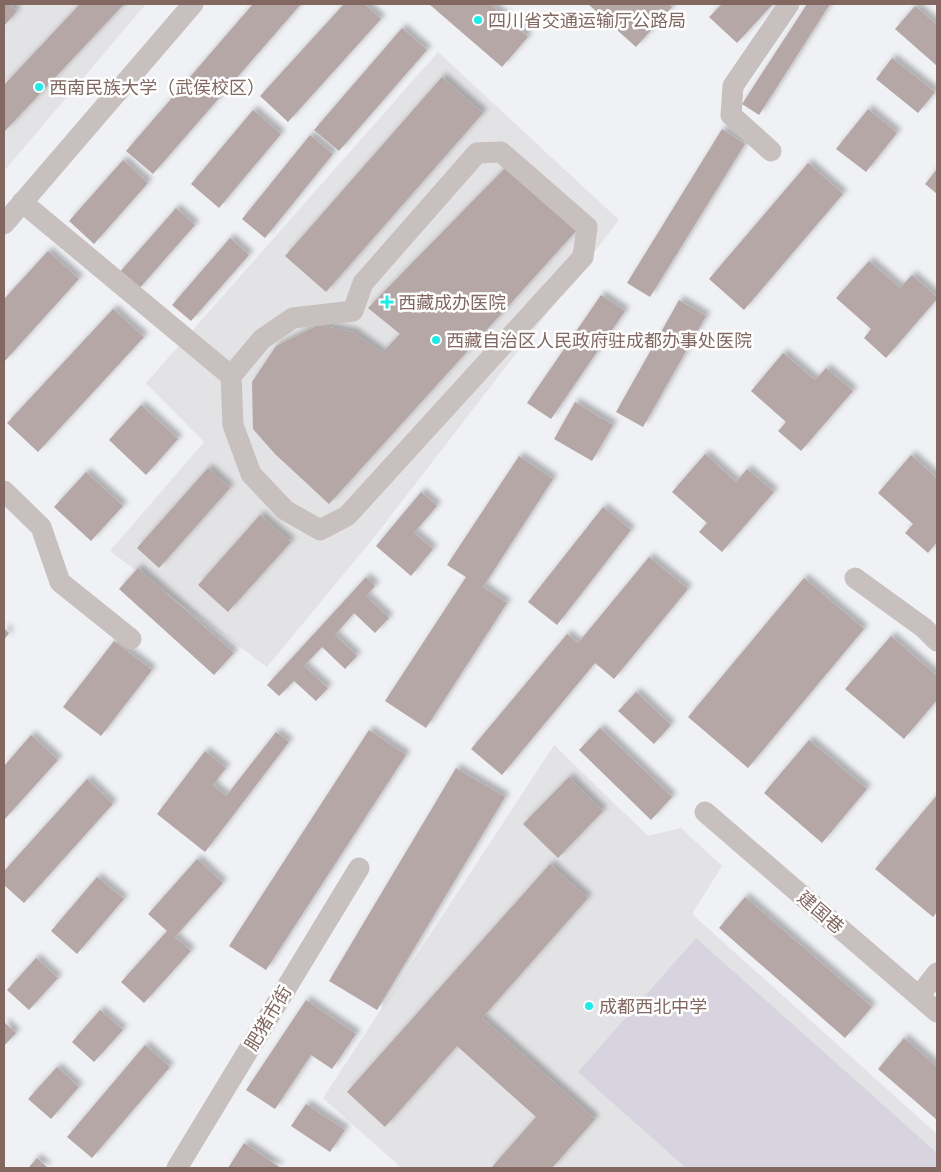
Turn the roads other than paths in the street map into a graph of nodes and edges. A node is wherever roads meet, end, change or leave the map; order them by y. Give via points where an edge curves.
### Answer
1 (194, 4) edge
2 (789, 4) edge
3 (771, 151) dead end
4 (22, 202) junction
5 (4, 224) edge
6 (231, 376) junction
7 (4, 491) edge
8 (855, 578) dead end
9 (131, 640) dead end
10 (937, 641) edge
11 (705, 812) dead end
12 (359, 868) dead end
13 (937, 973) edge
14 (919, 996) junction
15 (937, 1012) edge
16 (177, 1168) edge

1 - 4 street
2 - 3 street via 733,86 731,115
4 - 5 street
4 - 6 street
6 - 6 street via 233,425 251,474 285,510 320,530 347,516 583,256 587,227 501,152 477,153 363,283 353,311 293,318 262,338
7 - 9 street via 41,527 60,582
8 - 10 street
11 - 14 street, 建国巷
12 - 16 street, 肥猪市街
13 - 14 street
14 - 15 street, 建国巷

